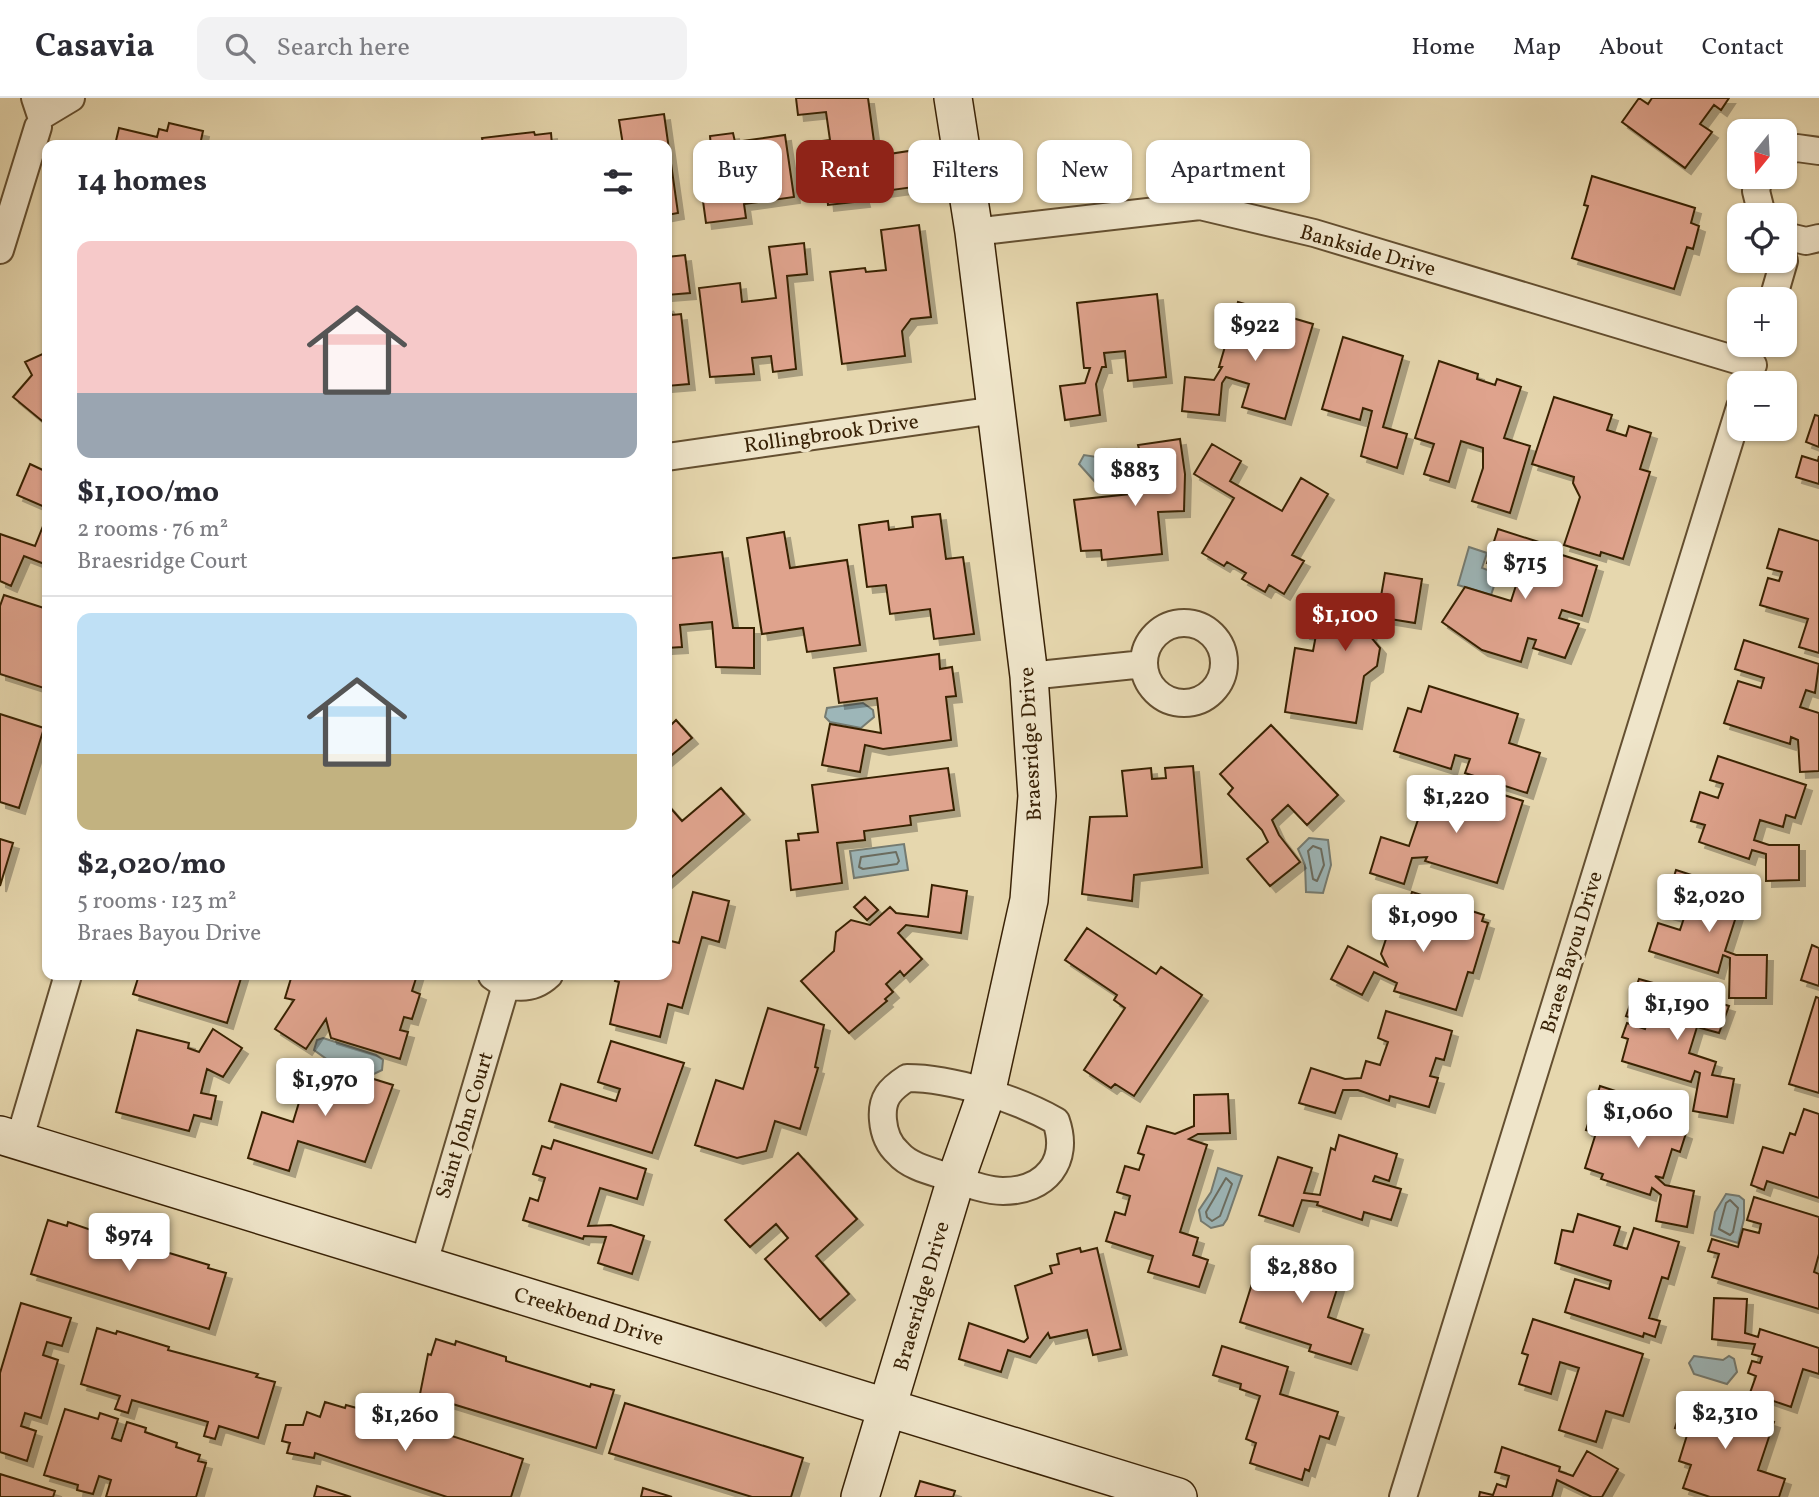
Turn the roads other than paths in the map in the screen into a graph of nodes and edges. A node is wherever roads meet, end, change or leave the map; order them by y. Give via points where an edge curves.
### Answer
1 (35, 98) edge
2 (71, 98) edge
3 (953, 98) edge
4 (38, 127) dead end
5 (1797, 148) edge
6 (1819, 151) edge
7 (974, 232) junction
8 (1819, 237) edge
9 (1797, 245) edge
10 (0, 250) edge
11 (1753, 364) edge
12 (996, 410) junction
13 (1729, 441) edge
14 (672, 456) edge
15 (1144, 664) dead end
16 (1029, 676) junction
17 (66, 980) edge
18 (498, 980) edge
19 (541, 980) edge
20 (986, 1094) junction
21 (9, 1138) edge
22 (956, 1179) junction
23 (423, 1266) junction
24 (888, 1408) junction
25 (860, 1497) edge
26 (1178, 1497) edge
27 (1403, 1497) edge

1 - 2 street via 41,116
3 - 7 street, Braesridge Drive
4 - 10 street
5 - 6 street
7 - 11 street, Bankside Drive via 1200,206 1314,233
7 - 12 street, Braesridge Drive
8 - 9 street
12 - 14 street, Rollingbrook Drive
12 - 16 street, Braesridge Drive
13 - 27 street, Braes Bayou Drive
15 - 16 street
16 - 20 street, Braesridge Drive via 1037,796 1029,900
17 - 21 street
18 - 19 street, Saint John Court via 532,986
18 - 23 street, Saint John Court
20 - 22 street, Braesridge Drive
20 - 22 street via 1035,1109 1056,1121 1062,1140 1059,1159 1045,1178 1026,1187 1002,1191
20 - 22 street via 933,1078 907,1078 888,1090 882,1109 884,1134 898,1154 923,1169
21 - 23 street, Creekbend Drive
22 - 24 street, Braesridge Drive
23 - 24 street, Creekbend Drive
24 - 25 street, Braesridge Drive
24 - 26 street, Creekbend Drive

